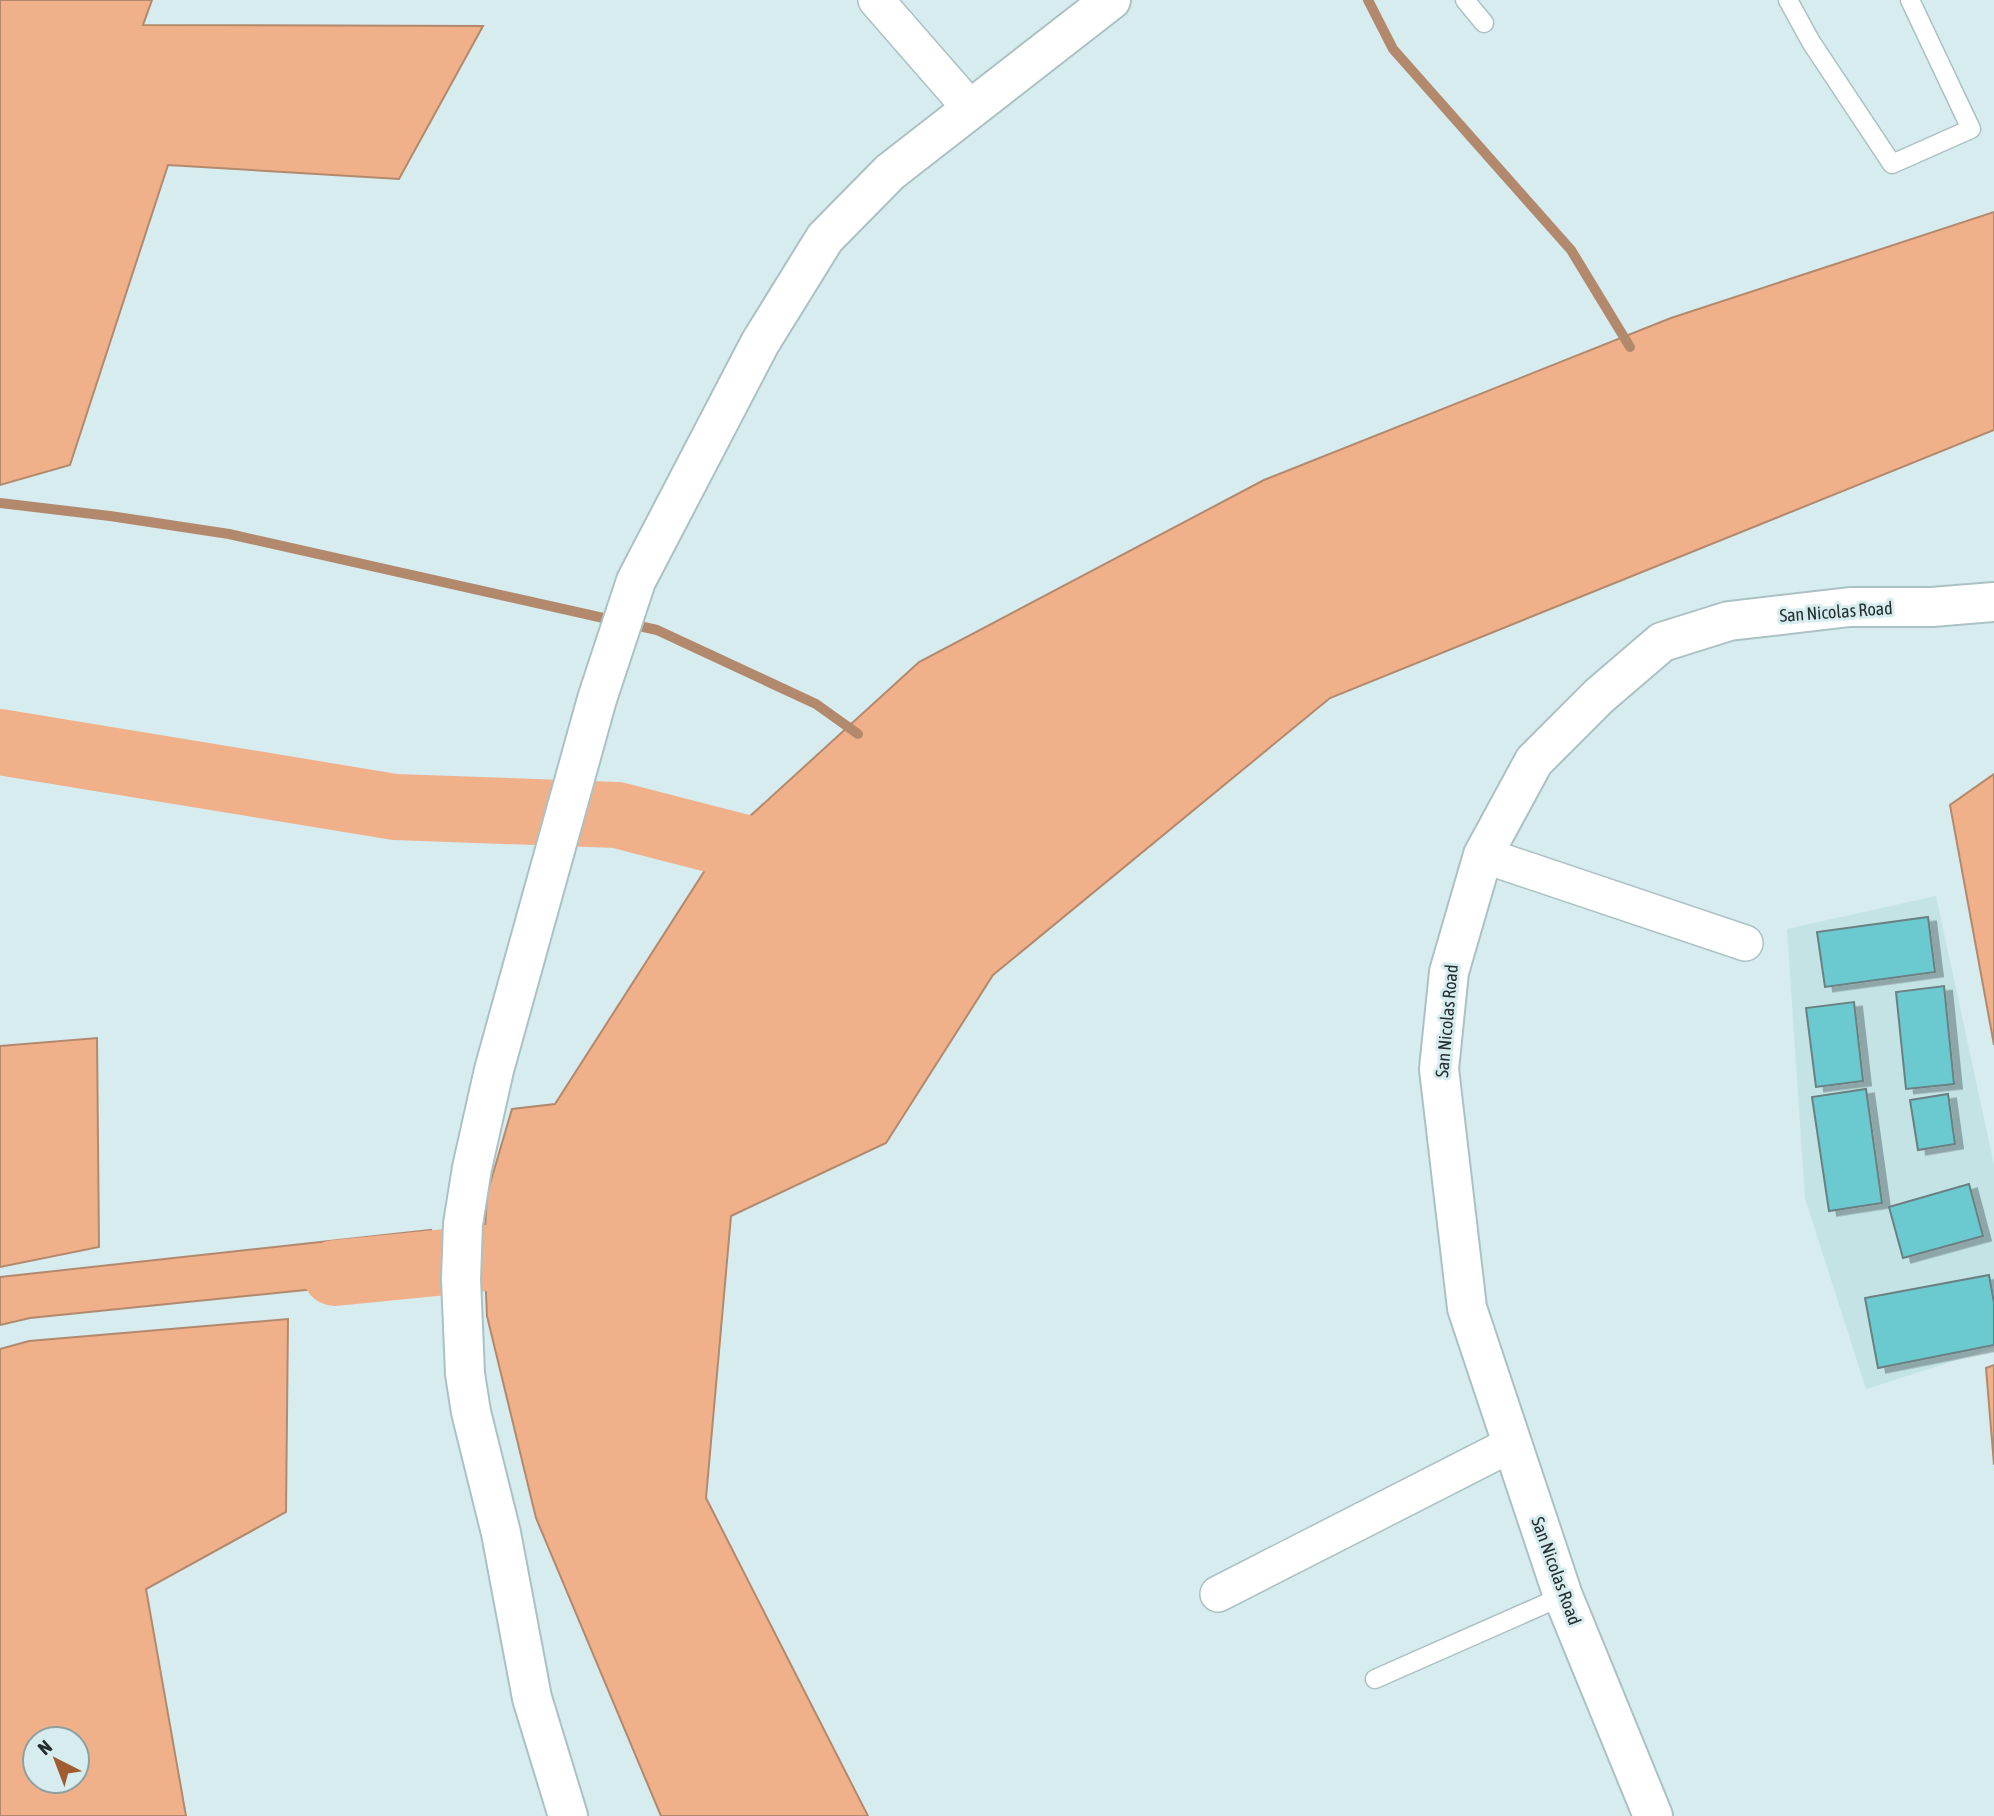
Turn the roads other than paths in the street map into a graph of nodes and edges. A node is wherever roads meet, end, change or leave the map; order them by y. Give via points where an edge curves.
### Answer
1 (876, 0) edge
2 (1111, 0) edge
3 (1465, 0) edge
4 (1788, 0) edge
5 (1910, 0) edge
6 (1484, 23) dead end
7 (971, 109) junction
8 (1994, 602) edge
9 (1483, 855) junction
10 (1745, 943) dead end
11 (1512, 1444) junction
12 (1218, 1594) dead end
13 (1563, 1596) junction
14 (1375, 1679) dead end
15 (568, 1816) edge
16 (1653, 1816) edge

1 - 7 street
2 - 7 street
3 - 6 lane
4 - 5 lane via 1892,164 1971,129
7 - 15 street via 890,172 825,238 760,343 636,581 597,699 494,1070 463,1224 465,1374 533,1698
8 - 9 street, San Nicolas Road via 1837,608 1729,621 1662,642 1534,761
9 - 10 street
9 - 11 street, San Nicolas Road via 1449,972 1439,1069 1467,1308
11 - 12 street
11 - 13 street, San Nicolas Road
13 - 14 lane
13 - 16 street, San Nicolas Road

